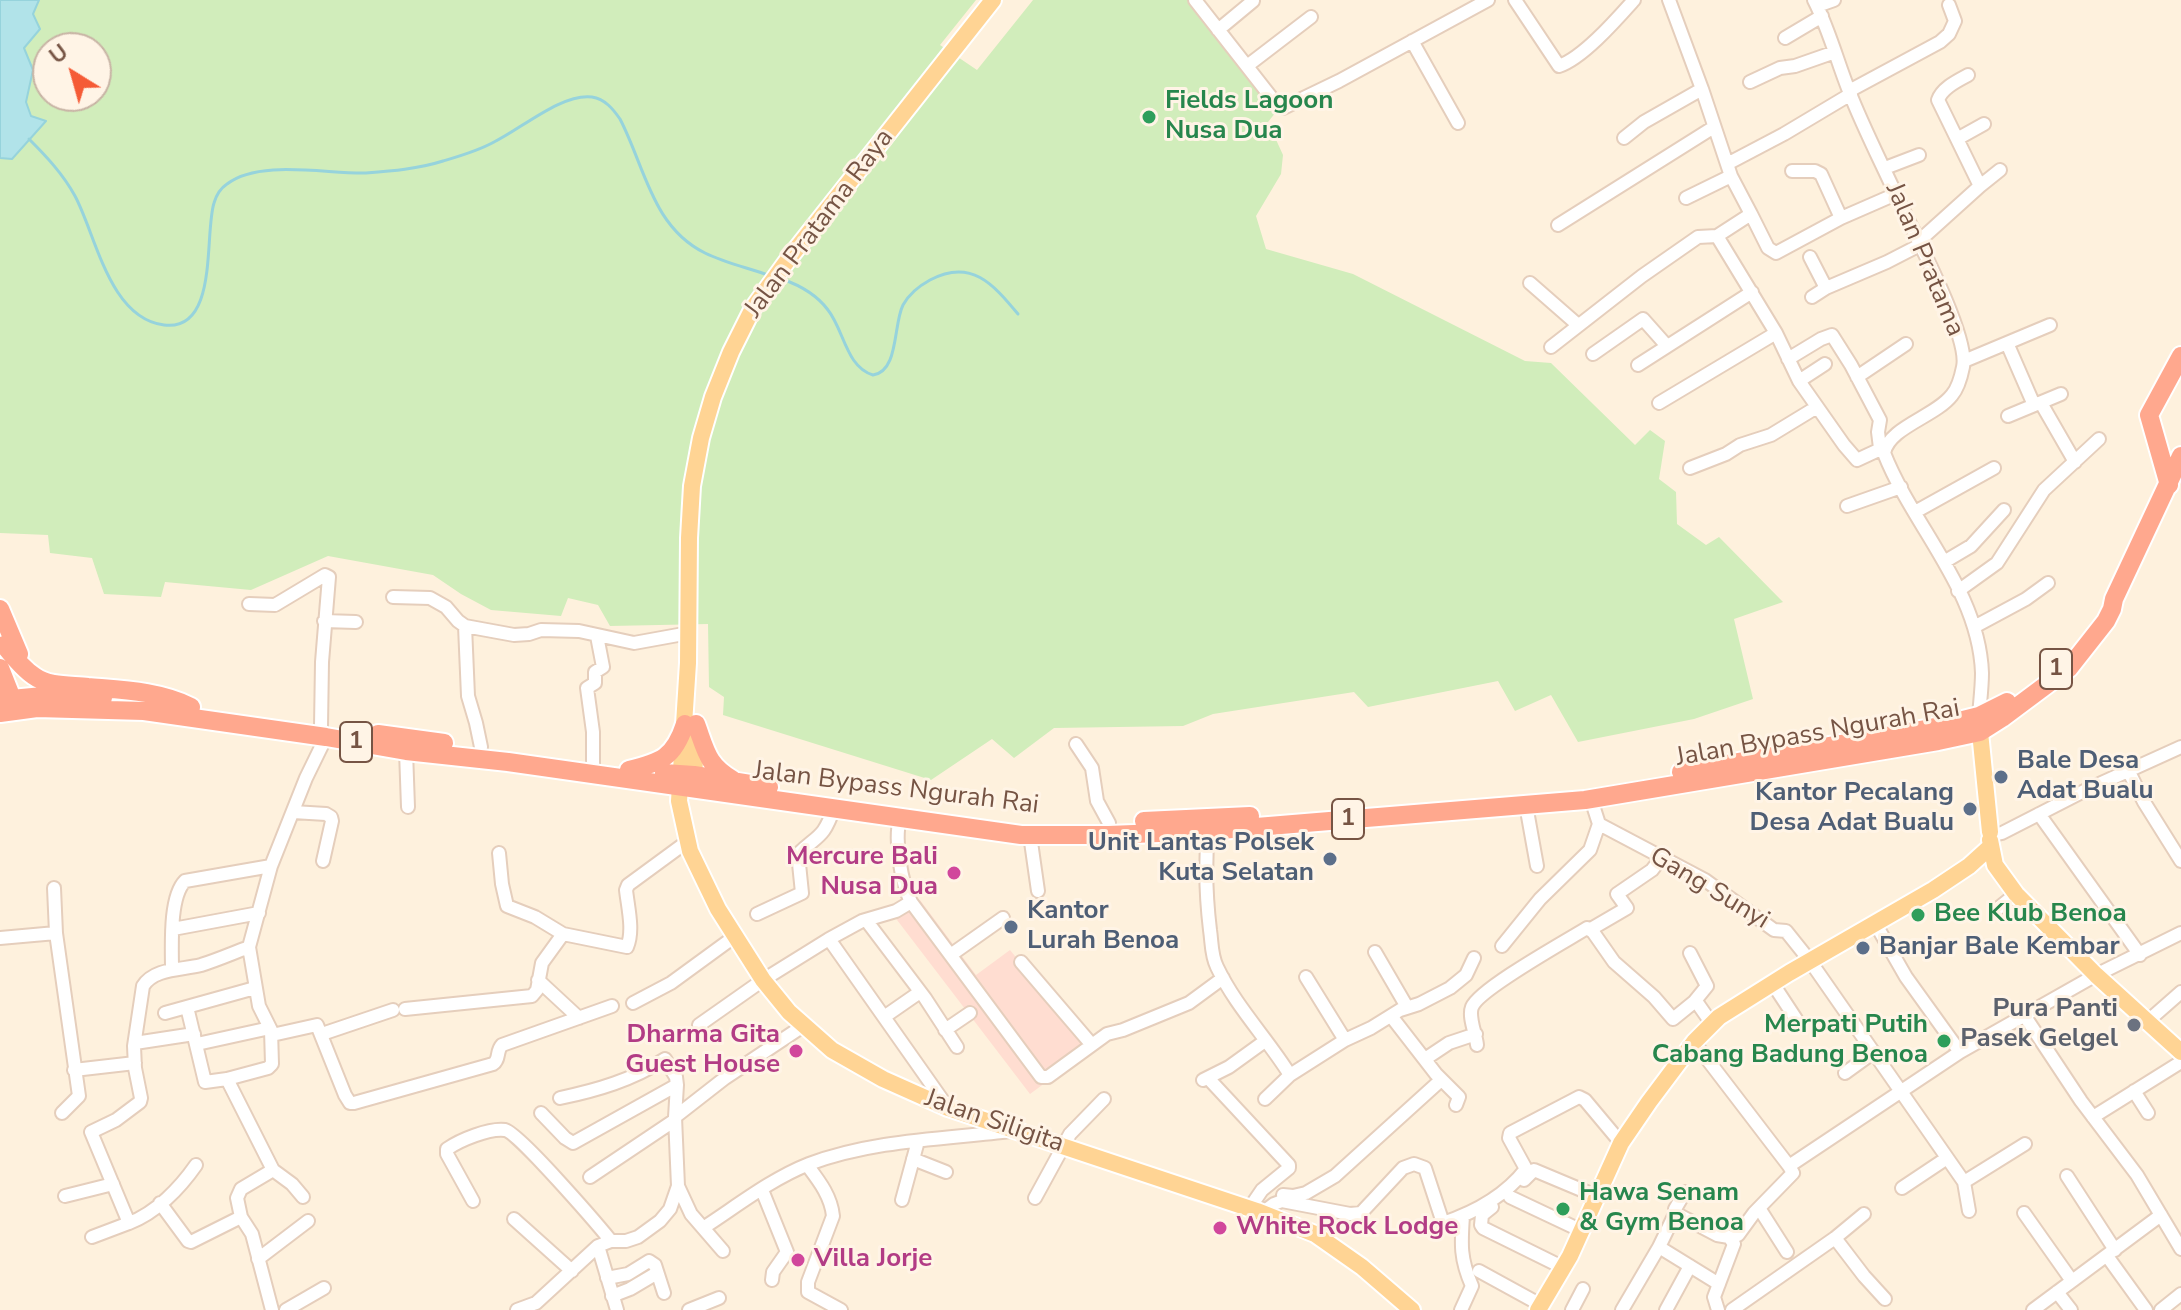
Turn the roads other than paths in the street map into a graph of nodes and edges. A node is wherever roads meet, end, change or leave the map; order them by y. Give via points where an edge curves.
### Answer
1 (993, 0) edge
2 (1195, 0) edge
3 (1488, 0) edge
4 (1515, 0) edge
5 (1634, 0) edge
6 (1669, 0) edge
7 (1834, 0) edge
8 (1247, 3) edge
9 (1949, 5) dead end
10 (1818, 8) edge
11 (1311, 17) dead end
12 (1218, 30) junction
13 (1785, 38) dead end
14 (1412, 41) junction
15 (1835, 52) junction
16 (1247, 66) junction
17 (1968, 75) dead end
18 (1750, 82) dead end
19 (1702, 89) junction
20 (1850, 93) junction
21 (1458, 123) dead end
22 (1984, 124) dead end
23 (1714, 127) junction
24 (1624, 138) dead end
25 (1957, 139) junction
26 (1919, 155) dead end
27 (1885, 168) junction
28 (1729, 170) junction
29 (2000, 170) dead end
30 (1792, 171) dead end
31 (1980, 186) junction
32 (1896, 194) junction
33 (1686, 198) dead end
34 (1751, 214) junction
35 (1841, 218) junction
36 (1558, 225) dead end
37 (1717, 236) junction
38 (1920, 243) junction
39 (1810, 257) dead end
40 (1530, 283) dead end
41 (1826, 288) junction
42 (1752, 292) junction
43 (1812, 297) dead end
44 (1578, 325) junction
45 (2050, 325) dead end
46 (1776, 333) junction
47 (2007, 343) junction
48 (1906, 344) dead end
49 (1667, 346) junction
50 (1551, 347) dead end
51 (1593, 354) dead end
52 (2181, 356) edge
53 (1788, 359) junction
54 (1964, 361) junction
55 (1825, 364) dead end
56 (1638, 365) dead end
57 (1857, 377) junction
58 (1799, 381) junction
59 (2061, 394) dead end
60 (1659, 403) dead end
61 (2038, 404) junction
62 (1817, 407) junction
63 (2008, 416) dead end
64 (1857, 437) dead end
65 (2099, 439) dead end
66 (1844, 445) junction
67 (1882, 448) junction
68 (2181, 456) edge
69 (2075, 462) junction
70 (1690, 468) dead end
71 (1994, 468) dead end
72 (2169, 485) junction
73 (1901, 487) junction
74 (1847, 506) dead end
75 (2004, 510) dead end
76 (1915, 512) junction
77 (1944, 562) junction
78 (2048, 583) dead end
79 (1958, 591) junction
80 (393, 597) dead end
81 (249, 604) dead end
82 (0, 609) edge
83 (689, 620) junction
84 (324, 621) junction
85 (356, 622) dead end
86 (465, 626) junction
87 (1974, 627) junction
88 (597, 636) junction
89 (2, 641) edge
90 (0, 668) edge
91 (35, 677) junction
92 (2069, 677) dead end
93 (14, 704) edge
94 (191, 707) junction
95 (690, 724) junction
96 (1979, 724) junction
97 (322, 736) junction
98 (1076, 744) dead end
99 (481, 747) junction
100 (2181, 747) edge
101 (406, 751) junction
102 (593, 765) junction
103 (629, 770) junction
104 (2128, 770) junction
105 (1710, 773) junction
106 (687, 781) junction
107 (736, 781) junction
108 (1591, 799) junction
109 (1526, 805) junction
110 (408, 807) dead end
111 (834, 808) junction
112 (293, 812) junction
113 (2039, 814) junction
114 (900, 818) junction
115 (1109, 823) junction
116 (1599, 824) junction
117 (1208, 831) junction
118 (1030, 835) junction
119 (1991, 838) junction
120 (688, 841) junction
121 (499, 853) dead end
122 (1662, 857) junction
123 (323, 861) dead end
124 (2181, 861) edge
125 (271, 866) junction
126 (1537, 866) dead end
127 (54, 888) dead end
128 (1038, 891) dead end
129 (2016, 894) junction
130 (911, 902) junction
131 (1995, 911) dead end
132 (259, 913) junction
133 (757, 914) dead end
134 (1003, 918) dead end
135 (866, 920) junction
136 (1875, 923) junction
137 (173, 929) junction
138 (1591, 929) junction
139 (56, 933) junction
140 (2181, 933) edge
141 (563, 934) junction
142 (734, 937) junction
143 (0, 938) edge
144 (829, 939) junction
145 (1502, 946) dead end
146 (249, 947) junction
147 (1375, 952) dead end
148 (1690, 953) dead end
149 (952, 954) junction
150 (2140, 955) junction
151 (1474, 958) dead end
152 (1810, 961) junction
153 (1021, 962) dead end
154 (172, 969) junction
155 (2096, 975) junction
156 (1306, 977) dead end
157 (1223, 978) junction
158 (538, 980) junction
159 (763, 980) junction
160 (1773, 984) junction
161 (255, 988) junction
162 (920, 992) junction
163 (2181, 992) edge
164 (1694, 1002) junction
165 (633, 1003) dead end
166 (612, 1006) dead end
167 (187, 1007) junction
168 (1407, 1007) junction
169 (165, 1013) dead end
170 (970, 1013) dead end
171 (2024, 1015) junction
172 (1391, 1016) junction
173 (884, 1017) junction
174 (579, 1018) junction
175 (1796, 1019) dead end
176 (2148, 1021) junction
177 (1712, 1024) junction
178 (699, 1025) dead end
179 (803, 1026) junction
180 (1856, 1027) junction
181 (945, 1030) junction
182 (271, 1031) junction
183 (322, 1034) junction
184 (1844, 1035) dead end
185 (195, 1039) junction
186 (1345, 1040) junction
187 (1265, 1041) junction
188 (1694, 1042) junction
189 (135, 1043) junction
190 (1092, 1045) junction
191 (2178, 1045) edge
192 (957, 1047) dead end
193 (1874, 1052) junction
194 (1960, 1052) junction
195 (1425, 1059) junction
196 (2181, 1062) edge
197 (135, 1063) junction
198 (74, 1070) junction
199 (1845, 1073) dead end
200 (1290, 1075) junction
201 (227, 1079) junction
202 (1441, 1080) junction
203 (677, 1085) junction
204 (2134, 1091) junction
205 (1902, 1092) junction
206 (560, 1098) dead end
207 (1104, 1099) dead end
208 (1265, 1099) dead end
209 (1456, 1105) dead end
210 (948, 1108) junction
211 (62, 1113) dead end
212 (541, 1113) dead end
213 (2148, 1113) dead end
214 (2093, 1117) junction
215 (675, 1118) junction
216 (1017, 1130) junction
217 (918, 1141) junction
218 (1621, 1143) junction
219 (2025, 1144) dead end
220 (1065, 1147) junction
221 (1947, 1158) junction
222 (913, 1159) junction
223 (196, 1165) dead end
224 (807, 1165) junction
225 (1789, 1166) junction
226 (273, 1170) junction
227 (946, 1172) dead end
228 (2067, 1176) dead end
229 (590, 1177) dead end
230 (1964, 1182) junction
231 (113, 1184) junction
232 (678, 1186) junction
233 (1902, 1188) dead end
234 (762, 1190) junction
235 (1685, 1192) dead end
236 (65, 1196) dead end
237 (1596, 1196) junction
238 (303, 1197) dead end
239 (1510, 1197) junction
240 (1035, 1198) dead end
241 (902, 1200) dead end
242 (473, 1201) dead end
243 (160, 1203) junction
244 (1759, 1208) junction
245 (1256, 1211) junction
246 (1969, 1211) dead end
247 (2024, 1213) dead end
248 (1864, 1214) dead end
249 (1675, 1215) junction
250 (2161, 1215) junction
251 (1463, 1216) junction
252 (241, 1217) junction
253 (514, 1219) dead end
254 (308, 1221) dead end
255 (129, 1223) junction
256 (703, 1228) junction
257 (1582, 1231) junction
258 (92, 1237) dead end
259 (1735, 1237) junction
260 (1835, 1238) junction
261 (611, 1241) junction
262 (598, 1246) junction
263 (1659, 1247) junction
264 (2181, 1249) edge
265 (723, 1251) dead end
266 (1787, 1252) dead end
267 (2111, 1253) junction
268 (258, 1259) junction
269 (1690, 1266) junction
270 (1564, 1268) junction
271 (572, 1271) junction
272 (1479, 1271) dead end
273 (657, 1273) junction
274 (607, 1278) junction
275 (772, 1280) dead end
276 (2072, 1281) junction
277 (324, 1288) dead end
278 (1583, 1289) dead end
279 (1716, 1290) junction
280 (2057, 1292) junction
281 (664, 1293) dead end
282 (2181, 1294) edge
283 (612, 1296) junction
284 (719, 1298) dead end
285 (1885, 1299) dead end
286 (1541, 1308) edge
287 (272, 1310) edge
288 (286, 1310) edge
289 (517, 1310) edge
290 (617, 1310) edge
291 (689, 1310) edge
292 (840, 1310) edge
293 (1412, 1310) edge
294 (1461, 1310) edge
295 (1572, 1310) edge
296 (1622, 1310) edge
297 (1666, 1310) edge
298 (1707, 1310) edge
299 (1718, 1310) edge
300 (1732, 1310) edge
301 (2033, 1310) edge
302 (2071, 1310) edge
303 (2146, 1310) edge
304 (2161, 1310) edge

1 - 83 main road, Jalan Pratama Raya via 769,285 731,352 701,438 692,486
2 - 12 street
3 - 14 street
4 - 5 street via 1559,66 1608,29
6 - 19 street
7 - 10 street
8 - 12 street
9 - 20 street via 1955,21 1940,42
10 - 13 street
10 - 15 street, Jalan Pratama
11 - 16 street
12 - 16 street
14 - 16 street via 1283,108
14 - 21 street
15 - 18 street
15 - 20 street, Jalan Pratama
17 - 25 street via 1938,98
19 - 23 street
19 - 24 street
20 - 27 street, Jalan Pratama
20 - 28 street
22 - 25 street
23 - 28 street
23 - 36 street
25 - 31 street
26 - 27 street
27 - 32 street, Jalan Pratama
28 - 33 street
28 - 34 street
29 - 31 street
30 - 35 street via 1821,174
31 - 38 street
32 - 35 street
32 - 38 street, Jalan Pratama
34 - 35 street via 1768,248 1776,253
34 - 37 street
37 - 42 street
37 - 44 street via 1698,237
38 - 41 street
38 - 54 street, Jalan Pratama via 1946,301
39 - 41 street
40 - 44 street
41 - 43 street
42 - 46 street
42 - 49 street
44 - 50 street
45 - 47 street
46 - 53 street
46 - 60 street
47 - 54 street
47 - 61 street
48 - 57 street
49 - 51 street via 1643,319
49 - 56 street
52 - 72 highway via 2149,415
53 - 57 street via 1832,335
53 - 58 street
54 - 67 street, Jalan Pratama via 1953,394
55 - 58 street
57 - 67 street via 1880,420
58 - 62 street
59 - 61 street
61 - 63 street
61 - 69 street
62 - 66 street
62 - 70 street via 1771,435
64 - 66 street
65 - 69 street
66 - 67 street via 1857,460
67 - 73 street
68 - 72 highway, 1
69 - 79 street via 2044,490 1997,563
71 - 76 street
72 - 96 highway, 1 via 2106,621 2069,668
73 - 74 street
73 - 76 street
75 - 77 street via 1971,546
76 - 77 street
77 - 79 street
78 - 87 street
79 - 87 street
80 - 86 street via 438,601
81 - 84 street via 275,605 327,575
82 - 91 highway via 18,653
83 - 88 street via 634,643
83 - 95 main road, Jalan Pratama Raya
84 - 85 street
84 - 97 street
86 - 88 street via 514,635 541,630
86 - 99 street via 468,696
87 - 96 street via 1982,672
88 - 102 street via 603,667 587,688
89 - 91 highway
89 - 93 highway
90 - 93 highway
91 - 94 highway, 1 via 52,684 141,691
92 - 96 street via 1989,734
93 - 94 highway, Jalan Bypass Ngurah Rai / 1 via 79,696
93 - 97 highway, Jalan Bypass Ngurah Rai / 1 via 144,711
94 - 97 highway, Jalan Bypass Ngurah Rai / 1
95 - 103 highway via 670,754
95 - 106 main road, Jalan Pratama Raya
95 - 107 highway via 716,768
96 - 105 highway, Jalan Bypass Ngurah Rai / 1 via 1931,728
96 - 119 main road
97 - 99 highway, Jalan Bypass Ngurah Rai / 1
97 - 101 highway, Jalan Bypass Ngurah Rai / 1
97 - 112 street
98 - 115 street via 1092,768 1097,801
99 - 102 highway, Jalan Bypass Ngurah Rai / 1
100 - 104 street
101 - 106 highway, Jalan Bypass Ngurah Rai / 1
101 - 110 street
102 - 103 highway, Jalan Bypass Ngurah Rai / 1
103 - 106 highway, Jalan Bypass Ngurah Rai / 1
104 - 113 street
104 - 124 street
105 - 108 highway, Jalan Bypass Ngurah Rai / 1
105 - 115 highway, Jalan Bypass Ngurah Rai / 1 via 1584,788
106 - 107 highway, Jalan Bypass Ngurah Rai / 1
106 - 111 highway, Jalan Bypass Ngurah Rai / 1
106 - 120 main road, Jalan Siligita via 679,801
107 - 115 highway, Jalan Bypass Ngurah Rai / 1 via 1011,822
108 - 109 highway, Jalan Bypass Ngurah Rai / 1
108 - 116 street
109 - 117 highway, Jalan Bypass Ngurah Rai / 1
109 - 126 street
111 - 114 highway, Jalan Bypass Ngurah Rai / 1
111 - 133 street via 821,837 798,854 802,893
112 - 123 street via 331,817
112 - 125 street
113 - 119 street
113 - 150 street
114 - 118 highway, Jalan Bypass Ngurah Rai / 1
114 - 130 street via 903,883
116 - 122 street, Gang Sunyi
116 - 145 street via 1590,850
117 - 118 highway, Jalan Bypass Ngurah Rai / 1
117 - 157 street via 1212,950
118 - 128 street
119 - 129 main road via 1995,865
119 - 136 main road via 1969,866
120 - 141 street via 628,885 627,947
120 - 142 main road, Jalan Siligita
121 - 141 street via 507,906
122 - 138 street via 1617,894 1627,908
122 - 152 street, Gang Sunyi via 1728,894 1774,930 1786,931
125 - 132 street
125 - 137 street via 185,881 177,893
127 - 139 street
129 - 131 street
129 - 155 main road
130 - 135 street
130 - 149 street
132 - 137 street
132 - 146 street
134 - 149 street
135 - 144 street
135 - 162 street
136 - 152 main road
136 - 194 street
137 - 154 street
138 - 164 street via 1614,962 1673,1019
138 - 195 street via 1491,988 1472,1007 1476,1039 1449,1043
139 - 143 street
139 - 198 street
140 - 150 street
141 - 158 street via 542,963
142 - 159 main road, Jalan Siligita
142 - 165 street via 671,983
144 - 159 street
144 - 173 street
146 - 154 street
146 - 161 street
147 - 168 street
148 - 164 street via 1707,986
149 - 190 street via 1041,1077
150 - 155 street
151 - 168 street via 1466,975 1450,988
152 - 160 main road
152 - 180 street, Gang Sunyi
153 - 190 street
154 - 189 street via 143,986
155 - 171 street
155 - 176 main road
156 - 186 street
157 - 187 street
157 - 190 street via 1189,1003 1107,1034
158 - 174 street
158 - 183 street via 535,994 528,997 399,1010
159 - 178 street
159 - 179 main road, Jalan Siligita
160 - 175 street
160 - 177 main road
161 - 167 street
161 - 182 street
162 - 173 street
162 - 181 street
163 - 176 street
164 - 177 street
166 - 174 street
167 - 169 street
167 - 185 street
168 - 172 street
170 - 181 street
171 - 194 street
171 - 214 street
172 - 186 street
172 - 195 street
173 - 210 street
174 - 183 street via 502,1045 493,1064 350,1103
176 - 191 main road
177 - 188 main road
179 - 210 main road, Jalan Siligita via 883,1079
179 - 215 street
180 - 184 street
180 - 193 street, Gang Sunyi
181 - 192 street
182 - 183 street via 314,1024
182 - 185 street
182 - 201 street via 270,1066
185 - 189 street
185 - 201 street via 205,1082
186 - 200 street
187 - 200 street
187 - 245 street via 1206,1079 1290,1166 1262,1190
188 - 218 main road
188 - 225 street
189 - 197 street
193 - 199 street
193 - 205 street, Gang Sunyi
194 - 205 street
195 - 202 street
196 - 204 street
197 - 198 street
197 - 231 street via 140,1102 91,1132
198 - 211 street via 79,1096
200 - 208 street
201 - 226 street
202 - 209 street via 1459,1097
202 - 245 street via 1335,1176 1306,1193 1282,1195
203 - 206 street via 665,1059 617,1084
203 - 212 street via 573,1143
203 - 215 street
204 - 213 street
204 - 214 street
205 - 221 street, Gang Sunyi
205 - 225 street
207 - 220 street via 1070,1134
210 - 216 main road, Jalan Siligita
214 - 250 street
215 - 229 street
215 - 232 street
216 - 217 street
216 - 220 main road, Jalan Siligita
217 - 222 street
217 - 224 street
218 - 237 main road
218 - 251 street via 1579,1097 1511,1131 1509,1138 1526,1169 1500,1195
219 - 230 street
220 - 240 street
220 - 245 main road, Jalan Siligita
221 - 230 street, Gang Sunyi
221 - 233 street
222 - 227 street
222 - 241 street
223 - 243 street
224 - 234 street
224 - 292 street via 832,1205 833,1216 808,1292
225 - 244 street via 1793,1173
226 - 238 street
226 - 252 street via 241,1189
228 - 267 street
230 - 246 street
231 - 236 street
231 - 255 street
232 - 256 street
232 - 261 street via 670,1209 649,1231
234 - 256 street
234 - 275 street via 787,1252
235 - 249 street
237 - 239 street via 1534,1170
237 - 257 main road
239 - 257 street
239 - 270 street via 1482,1215 1483,1228
242 - 261 street via 447,1149 477,1135 507,1130
243 - 252 street via 191,1242
243 - 255 street
244 - 259 street
244 - 266 street
245 - 251 street via 1282,1201 1361,1213 1403,1168 1414,1164 1425,1168 1443,1223
245 - 293 main road, Jalan Siligita via 1327,1241
247 - 276 street
248 - 260 street
249 - 259 street via 1717,1235
249 - 263 street
250 - 264 street
250 - 267 street
251 - 294 street via 1461,1248 1472,1286
252 - 268 street
253 - 271 street
254 - 268 street
255 - 258 street
256 - 265 street
257 - 270 main road
259 - 279 street
260 - 285 street
260 - 300 street
261 - 262 street
262 - 271 street
262 - 274 street
263 - 269 street
263 - 296 street
267 - 276 street
267 - 303 street
268 - 287 street
269 - 279 street
269 - 297 street
270 - 286 main road
271 - 289 street via 536,1303
272 - 286 street
273 - 274 street via 647,1261 628,1274
273 - 281 street
273 - 283 street
274 - 283 street
276 - 280 street
277 - 288 street
278 - 295 street
279 - 298 street
279 - 299 street
280 - 301 street
280 - 302 street
282 - 304 street
283 - 290 street
284 - 291 street

